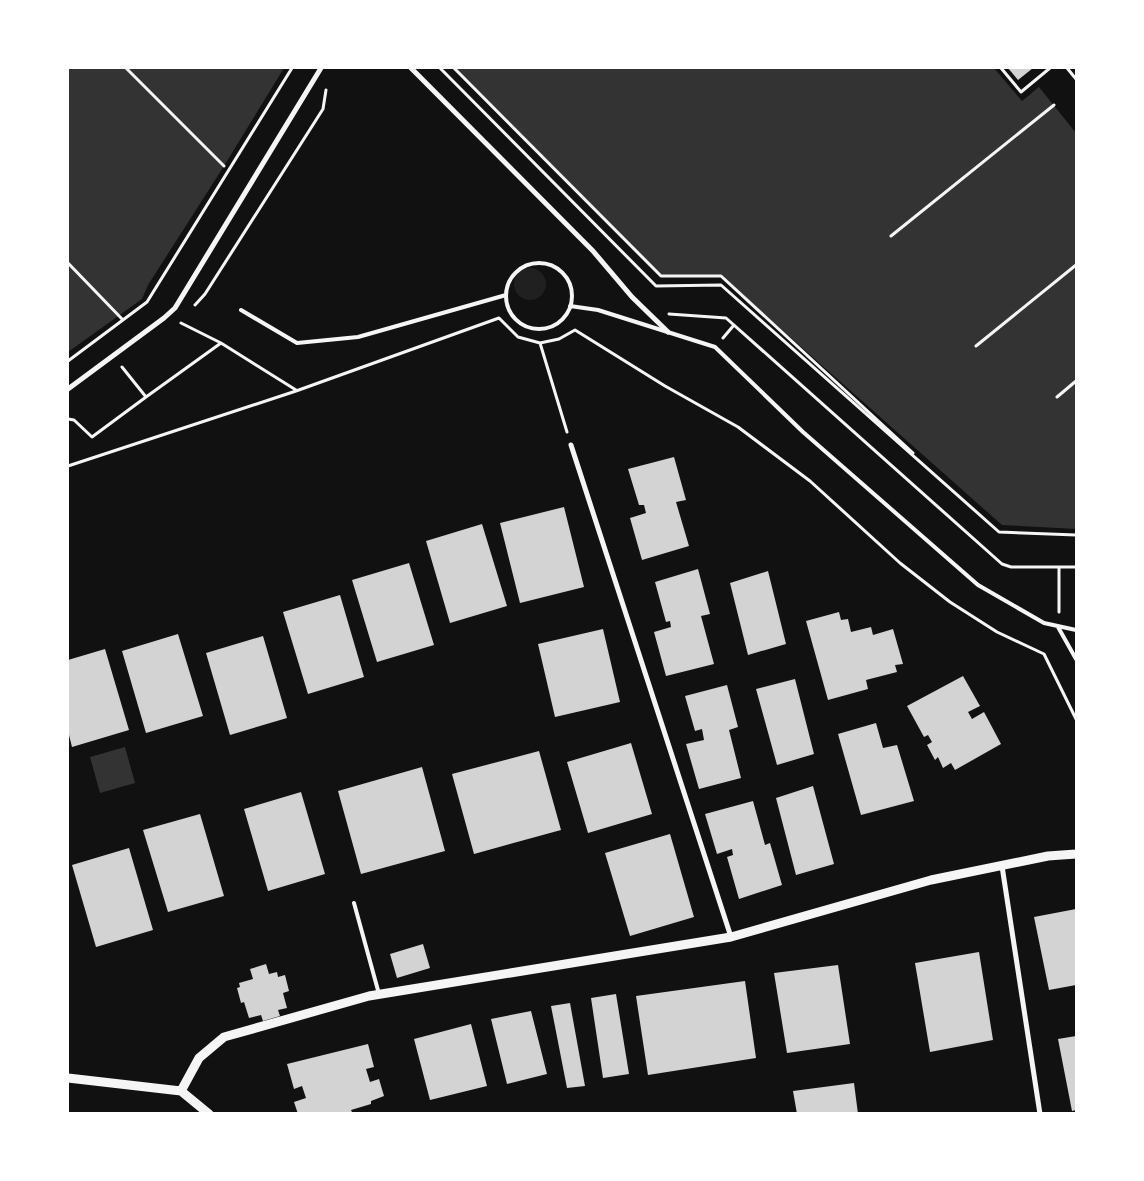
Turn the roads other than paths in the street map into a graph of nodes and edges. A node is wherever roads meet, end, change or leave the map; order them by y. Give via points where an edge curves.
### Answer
1 (321, 68) edge
2 (411, 68) edge
3 (506, 295) junction
4 (570, 306) junction
5 (241, 310) dead end
6 (668, 332) junction
7 (68, 389) edge
8 (570, 445) road end
9 (1058, 627) junction
10 (1076, 630) edge
11 (1076, 660) edge
12 (1076, 854) edge
13 (1002, 866) junction
14 (354, 903) dead end
15 (731, 937) junction
16 (379, 994) junction
17 (68, 1078) edge
18 (181, 1091) junction
19 (209, 1114) edge
20 (1040, 1114) edge

1 - 7 street via 175,308
2 - 6 street via 593,251 632,297
3 - 4 lane via 512,314 528,327 553,325 565,316
3 - 4 lane via 513,275 521,268 542,263 557,269 568,281
3 - 5 lane via 358,337 297,343
4 - 6 lane via 598,310
6 - 9 lane via 715,347 804,432 978,586 1044,623
8 - 15 street
9 - 10 lane
9 - 11 lane
12 - 13 street via 1048,856
13 - 15 street via 931,880
13 - 20 street
14 - 16 lane
15 - 16 street
16 - 18 street via 224,1038 199,1058
17 - 18 street
18 - 19 street

